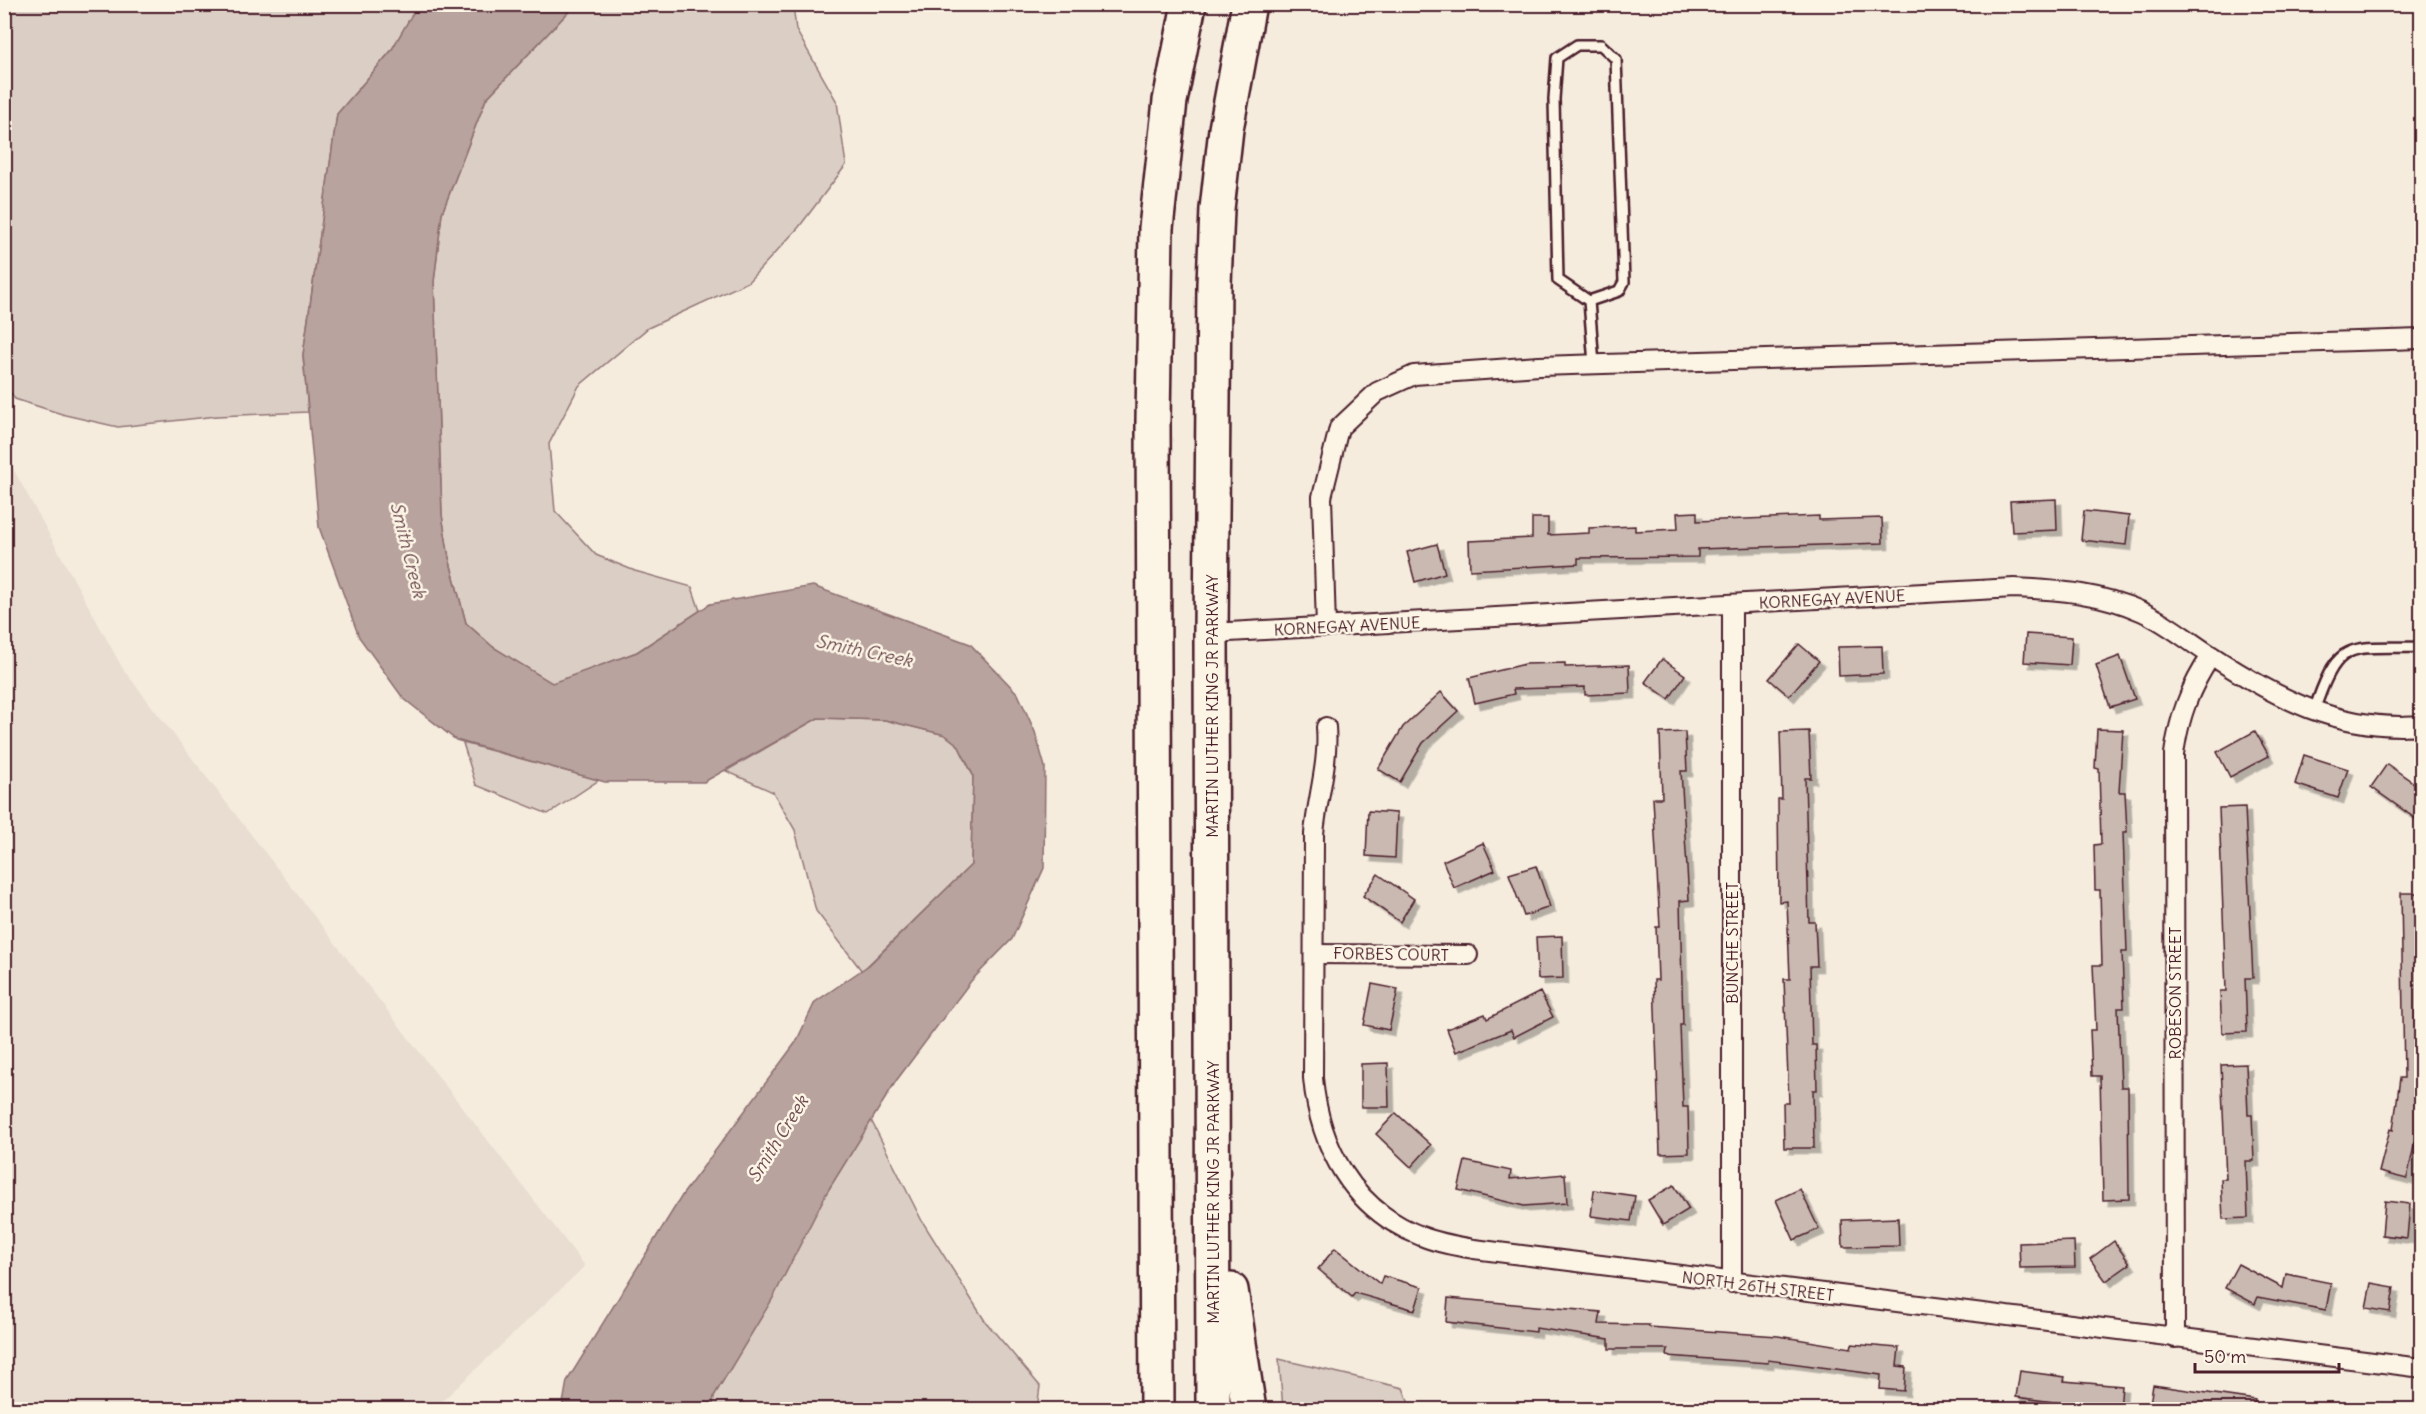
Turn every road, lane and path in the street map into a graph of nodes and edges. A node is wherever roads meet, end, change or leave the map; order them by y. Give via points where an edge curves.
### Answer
1 (1189, 4) edge
2 (1249, 4) edge
3 (1589, 301) junction
4 (2421, 339) edge
5 (1594, 364) junction
6 (1732, 604) junction
7 (1326, 627) junction
8 (1211, 633) junction
9 (2421, 646) edge
10 (2211, 656) junction
11 (2314, 711) junction
12 (2421, 725) edge
13 (1326, 727) dead end
14 (1314, 954) junction
15 (1468, 955) dead end
16 (1214, 1160) junction
17 (1732, 1282) junction
18 (2175, 1338) junction
19 (2421, 1368) edge
20 (1157, 1410) edge
21 (1213, 1410) edge
22 (1249, 1410) edge

1 - 20 highway via 1162,161 1154,299
2 - 8 highway, MARTIN LUTHER KING JR PARKWAY via 1226,129 1217,209 1212,350
3 - 3 lane via 1558,280 1554,99 1557,57 1577,45 1601,45 1616,59 1624,282 1619,291
3 - 5 lane
4 - 5 street
5 - 7 street via 1414,375 1377,392 1339,428 1322,497
6 - 7 street, KORNEGAY AVENUE
6 - 10 street, KORNEGAY AVENUE via 2014,588 2065,590 2142,612
6 - 17 street, BUNCHE STREET
7 - 8 street, KORNEGAY AVENUE
8 - 16 highway, MARTIN LUTHER KING JR PARKWAY
9 - 11 lane via 2356,648 2341,654 2324,680
10 - 11 street, KORNEGAY AVENUE
10 - 18 street, ROBESON STREET via 2190,690 2180,716 2174,754
11 - 12 street, KORNEGAY AVENUE via 2347,722 2381,727
13 - 14 street via 1326,760 1314,834
14 - 15 street, FORBES COURT
14 - 17 street, NORTH 26TH STREET via 1316,1108 1337,1160 1374,1208 1420,1236 1446,1244
16 - 21 highway, MARTIN LUTHER KING JR PARKWAY
16 - 22 highway
17 - 18 street, NORTH 26TH STREET
18 - 19 street, NORTH 26TH STREET

